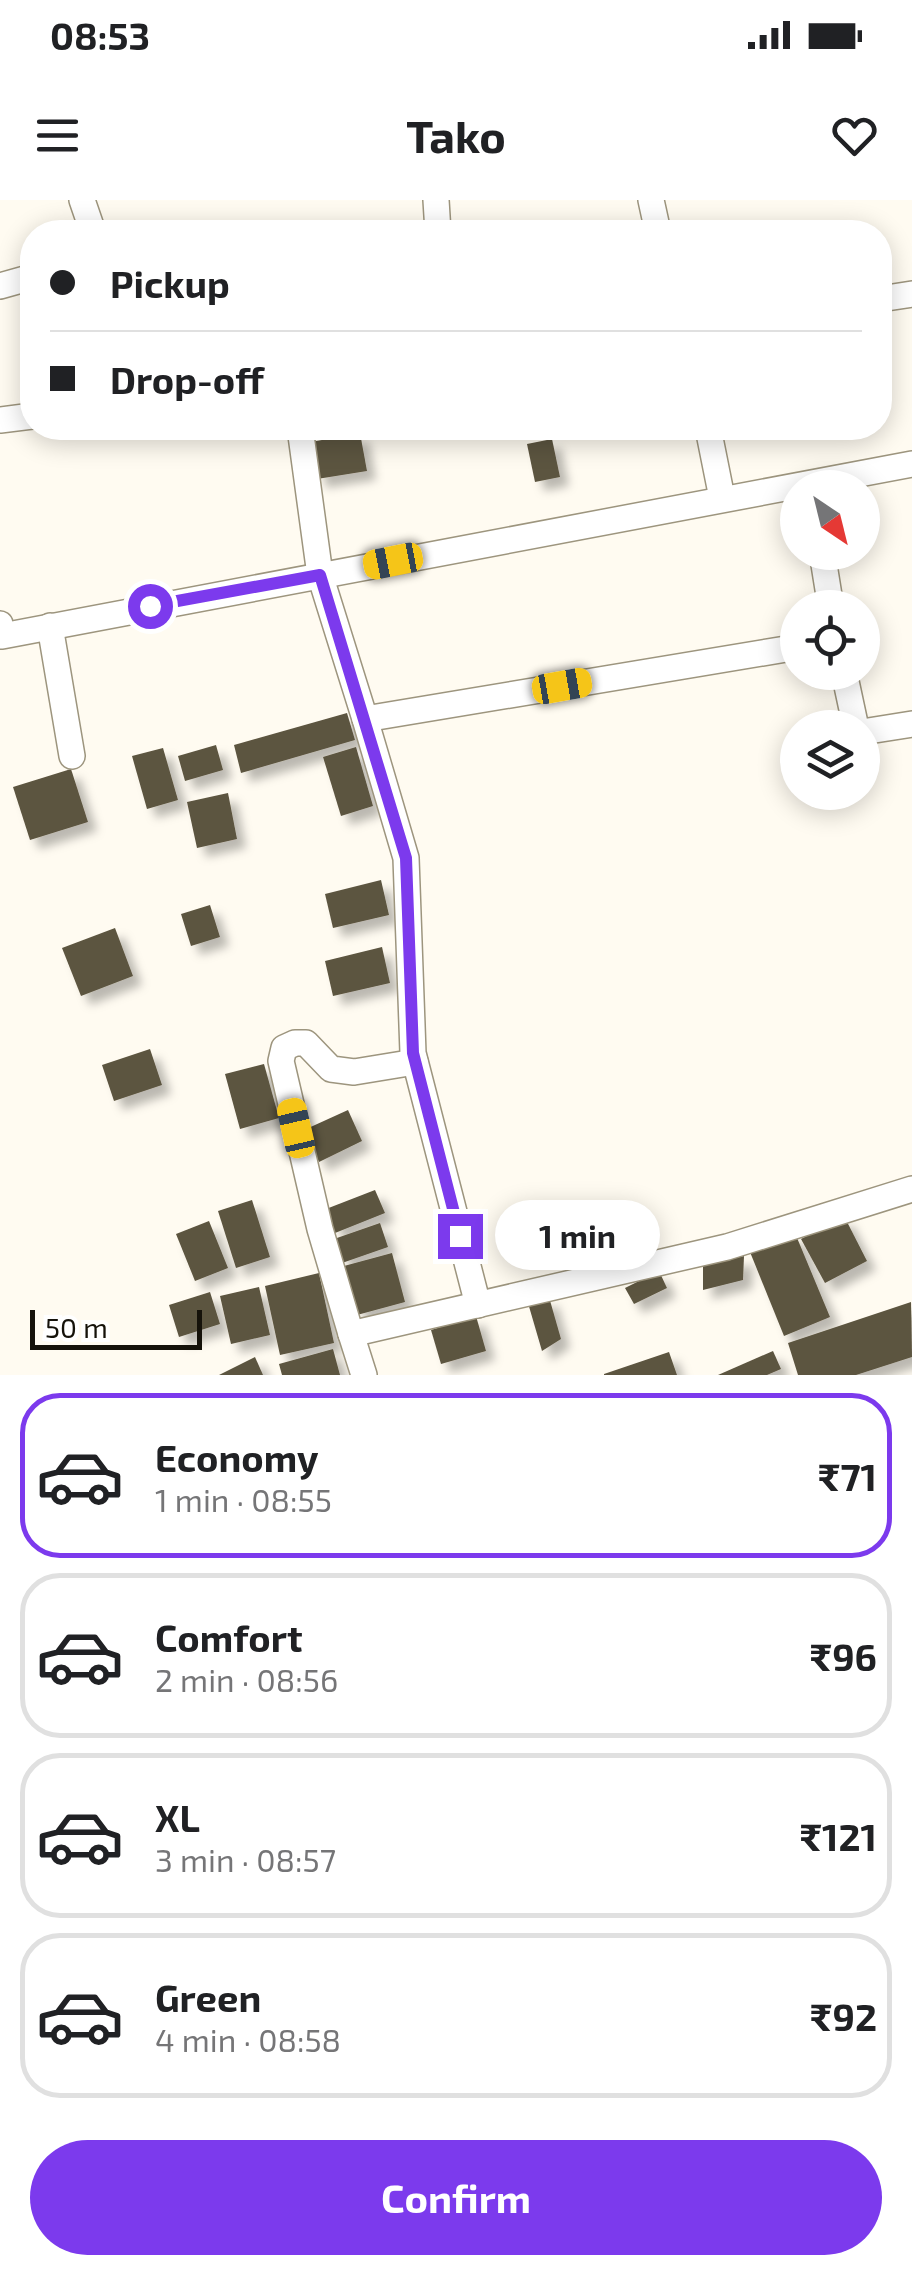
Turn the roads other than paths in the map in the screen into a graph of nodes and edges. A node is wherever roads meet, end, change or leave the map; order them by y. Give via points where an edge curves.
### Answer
1 (302, 440) edge
2 (710, 440) edge
3 (912, 464) edge
4 (880, 471) edge
5 (780, 489) edge
6 (722, 498) junction
7 (320, 575) junction
8 (50, 626) junction
9 (1, 632) edge
10 (780, 649) edge
11 (365, 719) junction
12 (912, 724) edge
13 (880, 729) edge
14 (72, 756) dead end
15 (416, 1062) junction
16 (912, 1188) edge
17 (478, 1305) junction
18 (351, 1334) junction
19 (364, 1375) edge

1 - 7 street
2 - 6 street
3 - 4 street
5 - 6 street
6 - 7 street
7 - 8 street
7 - 11 street
8 - 9 street
8 - 14 street
10 - 11 street
11 - 15 street via 406,858
12 - 13 street
15 - 17 street
15 - 18 street via 331,1069 306,1043 284,1048 281,1060
16 - 17 street via 727,1247
17 - 18 street
18 - 19 street

